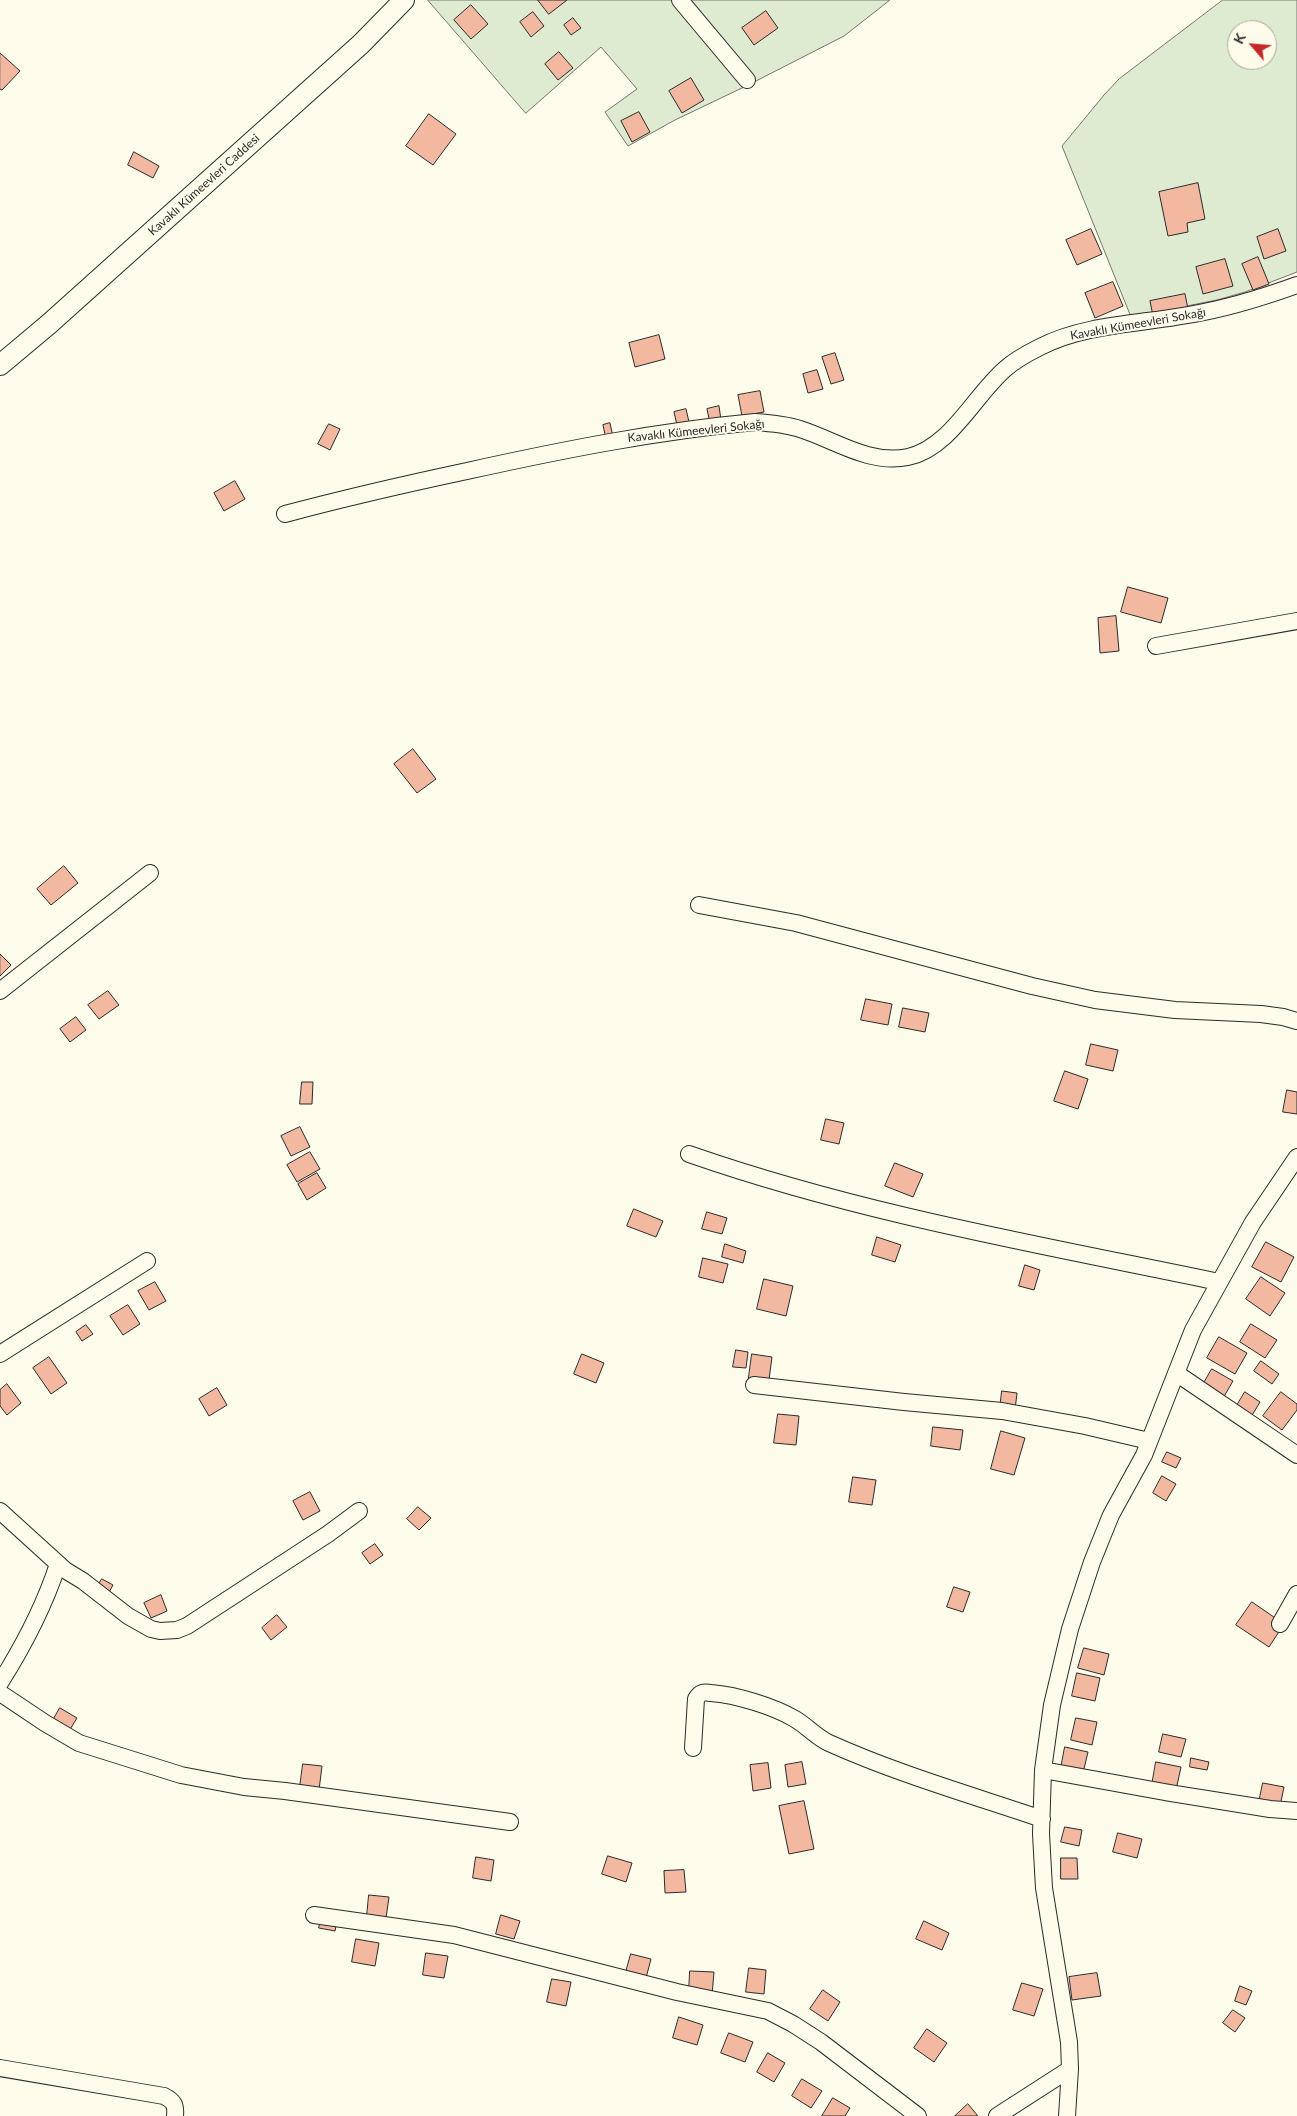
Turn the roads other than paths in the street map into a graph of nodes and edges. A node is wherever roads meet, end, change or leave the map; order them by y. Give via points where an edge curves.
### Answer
1 (404, 0) edge
2 (680, 0) edge
3 (747, 80) dead end
4 (1297, 284) edge
5 (0, 365) edge
6 (285, 514) dead end
7 (1297, 621) edge
8 (1156, 646) dead end
9 (150, 873) dead end
10 (699, 905) dead end
11 (0, 991) edge
12 (1297, 1021) edge
13 (690, 1154) dead end
14 (1297, 1157) edge
15 (147, 1261) dead end
16 (1219, 1282) junction
17 (0, 1354) edge
18 (1176, 1373) junction
19 (754, 1385) dead end
20 (1149, 1441) junction
21 (1297, 1455) edge
22 (0, 1511) edge
23 (359, 1511) dead end
24 (58, 1564) junction
25 (1297, 1594) edge
26 (1280, 1624) dead end
27 (0, 1683) edge
28 (0, 1693) edge
29 (693, 1748) dead end
30 (1043, 1770) junction
31 (1297, 1811) edge
32 (1042, 1819) junction
33 (510, 1822) dead end
34 (314, 1915) dead end
35 (0, 2068) edge
36 (1070, 2069) junction
37 (175, 2116) edge
38 (918, 2116) edge
39 (997, 2116) edge
40 (1067, 2116) edge

1 - 5 street, Kavaklı Kümeevleri Caddesi via 361,44 50,324
2 - 3 street
4 - 6 street, Kavaklı Kümeevleri Sokağı via 1228,307 1084,332 1042,345 1005,369 930,449 908,457 878,458 798,428 755,422 616,440 355,495
7 - 8 street
9 - 11 street
10 - 12 street via 796,923 1095,1000 1174,1010 1240,1012
13 - 16 street via 802,1190 902,1216
14 - 16 street via 1253,1222
15 - 17 street
16 - 18 street via 1193,1330
18 - 20 street
18 - 21 street
19 - 20 street via 1002,1411
20 - 30 street via 1111,1515 1075,1614 1052,1705
22 - 24 street
23 - 24 street via 177,1630 160,1631 134,1620
24 - 27 street via 41,1611
25 - 26 street
28 - 33 street via 79,1743 181,1775 244,1787
29 - 32 street via 696,1699 703,1692 716,1693 783,1713 819,1738 848,1751
30 - 31 street via 1170,1794
30 - 32 street
32 - 36 street via 1044,1888 1066,2021
34 - 38 street via 461,1937 677,1992 768,2011 821,2042
35 - 37 street via 164,2096 176,2106
36 - 39 street
36 - 40 street

